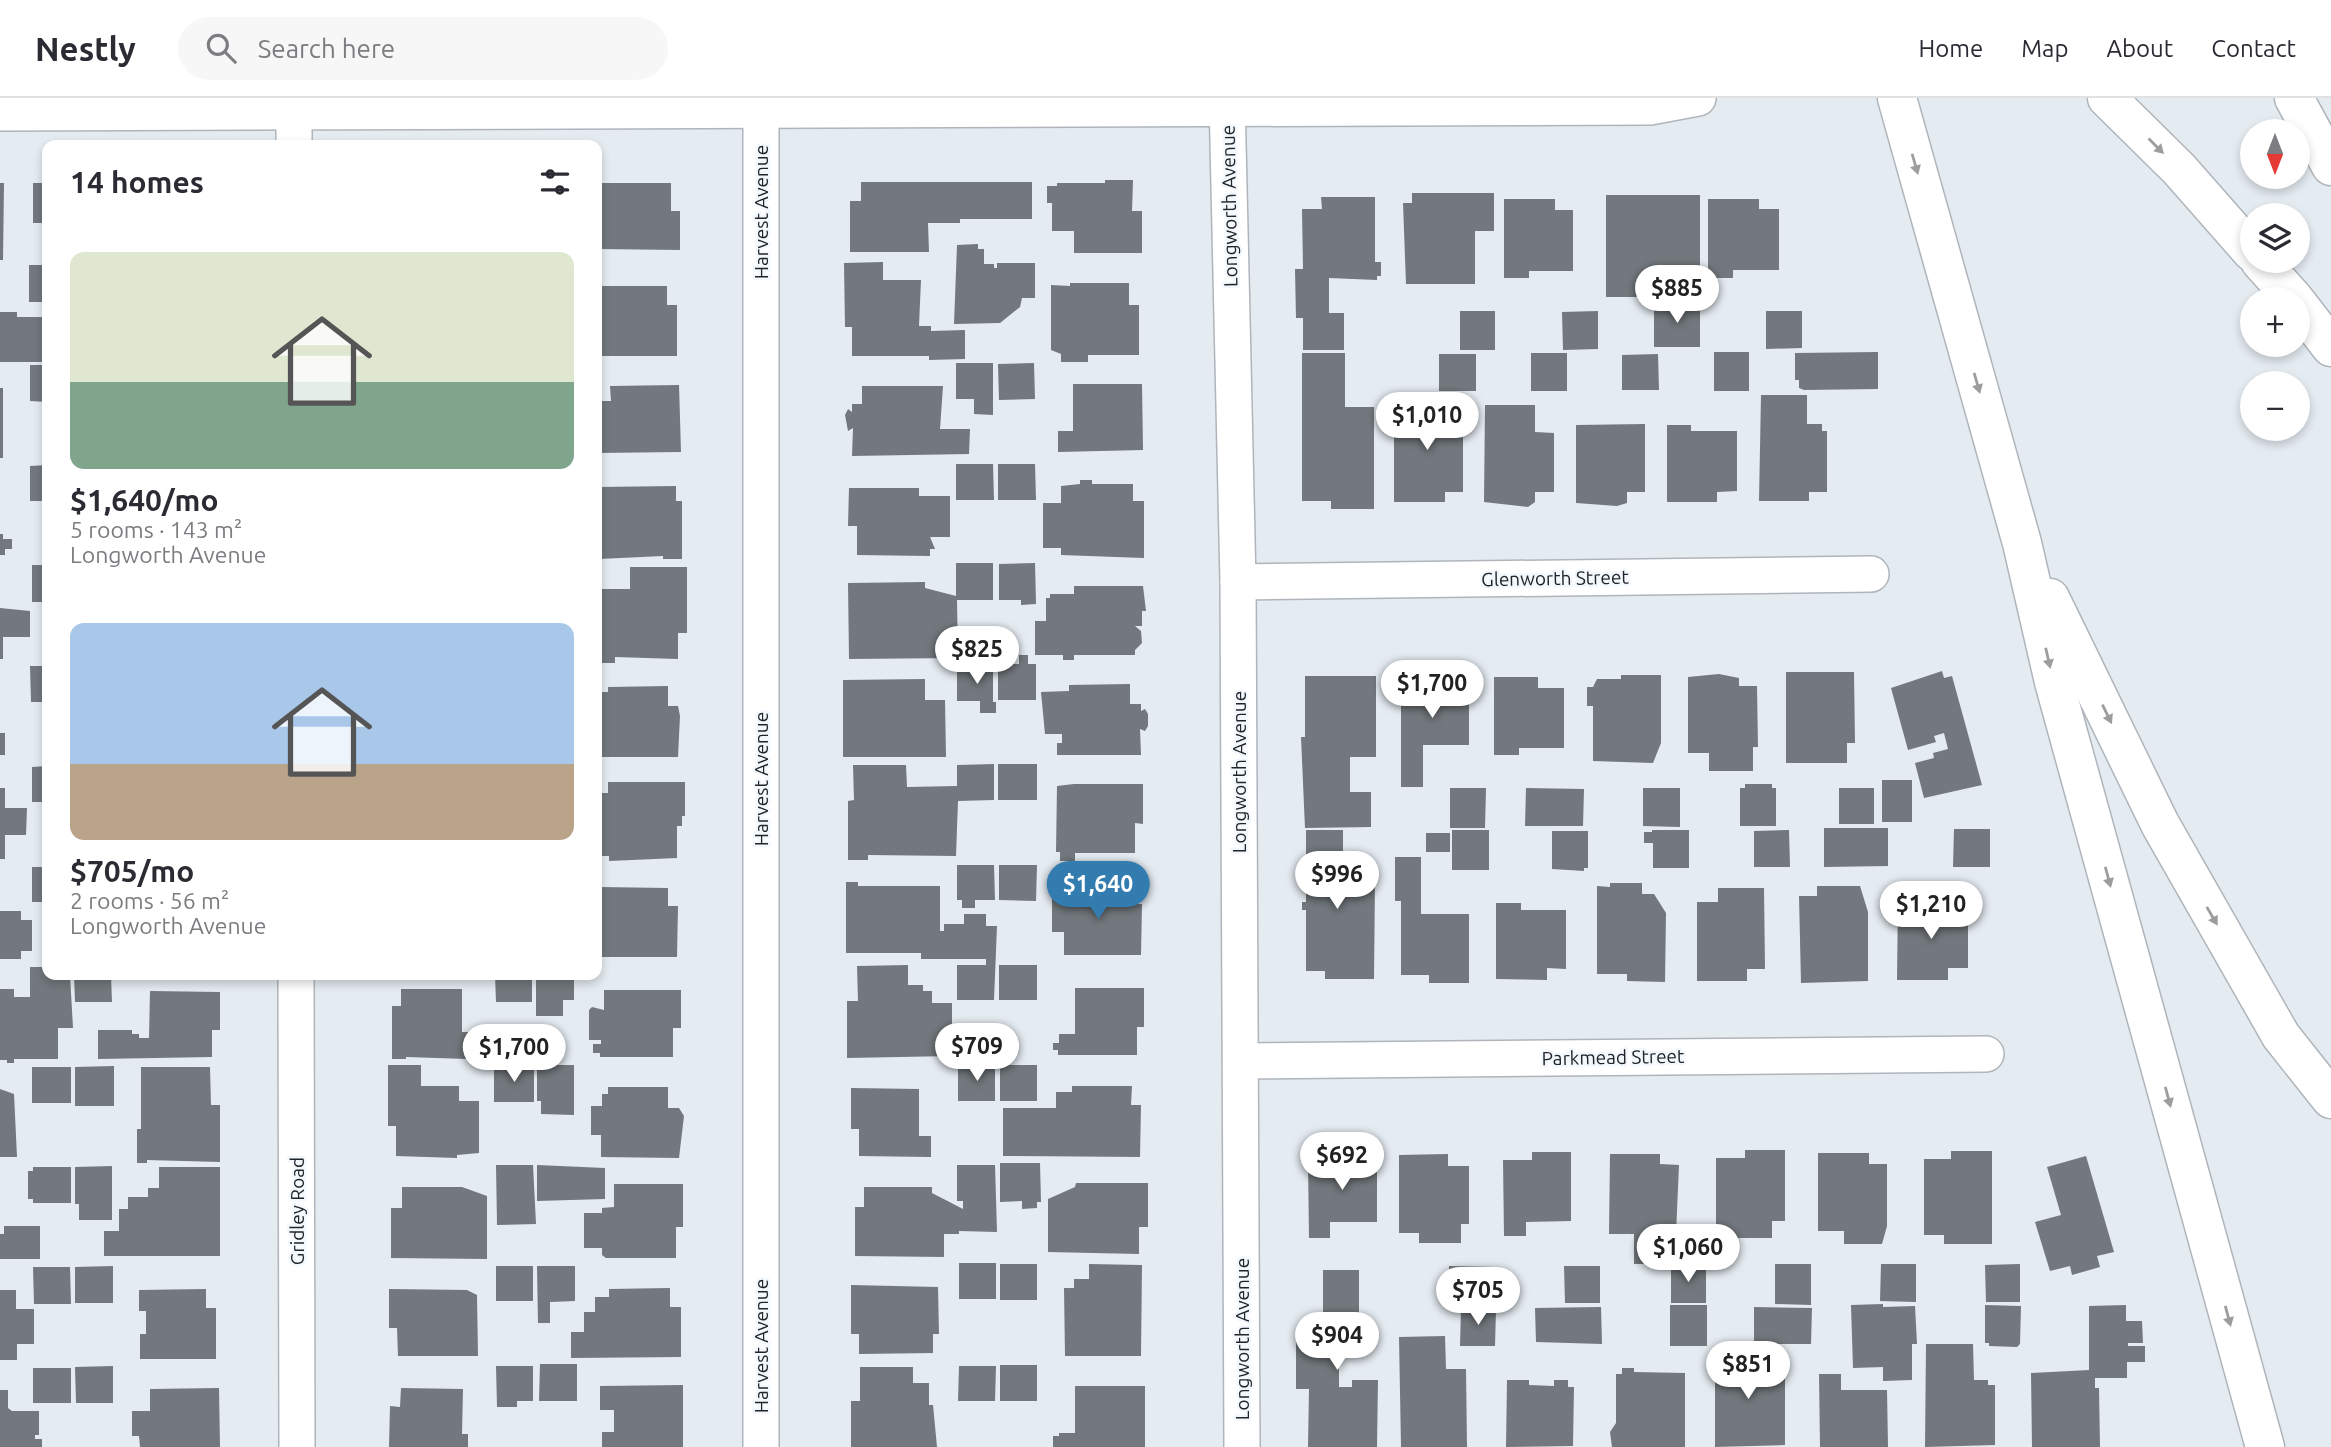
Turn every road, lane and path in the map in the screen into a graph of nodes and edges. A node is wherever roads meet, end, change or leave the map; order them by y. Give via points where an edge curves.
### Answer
1 (1698, 98) edge
2 (1897, 98) edge
3 (2107, 98) edge
4 (2294, 98) edge
5 (1227, 103) edge
6 (761, 111) junction
7 (0, 113) edge
8 (294, 129) edge
9 (2331, 166) edge
10 (2240, 238) edge
11 (2271, 273) edge
12 (2283, 287) edge
13 (2310, 320) edge
14 (2331, 347) edge
15 (2022, 543) junction
16 (1871, 574) dead end
17 (1238, 582) junction
18 (296, 980) edge
19 (1986, 1054) dead end
20 (1241, 1061) junction
21 (2331, 1099) edge
22 (297, 1447) edge
23 (761, 1447) edge
24 (1242, 1447) edge
25 (2265, 1447) edge

1 - 5 street via 1650,107
2 -> 15 highway
3 -> 10 highway
4 - 9 highway
5 - 6 street
5 - 17 street, Longworth Avenue
6 - 8 street
6 - 23 street, Harvest Avenue
7 - 8 street
11 - 12 highway
13 - 14 highway
15 -> 21 highway via 2160,824 2281,1036
15 -> 25 highway via 2054,682
16 - 17 street, Glenworth Street
17 - 20 street, Longworth Avenue
18 - 22 street, Gridley Road
19 - 20 street, Parkmead Street
20 - 24 street, Longworth Avenue

